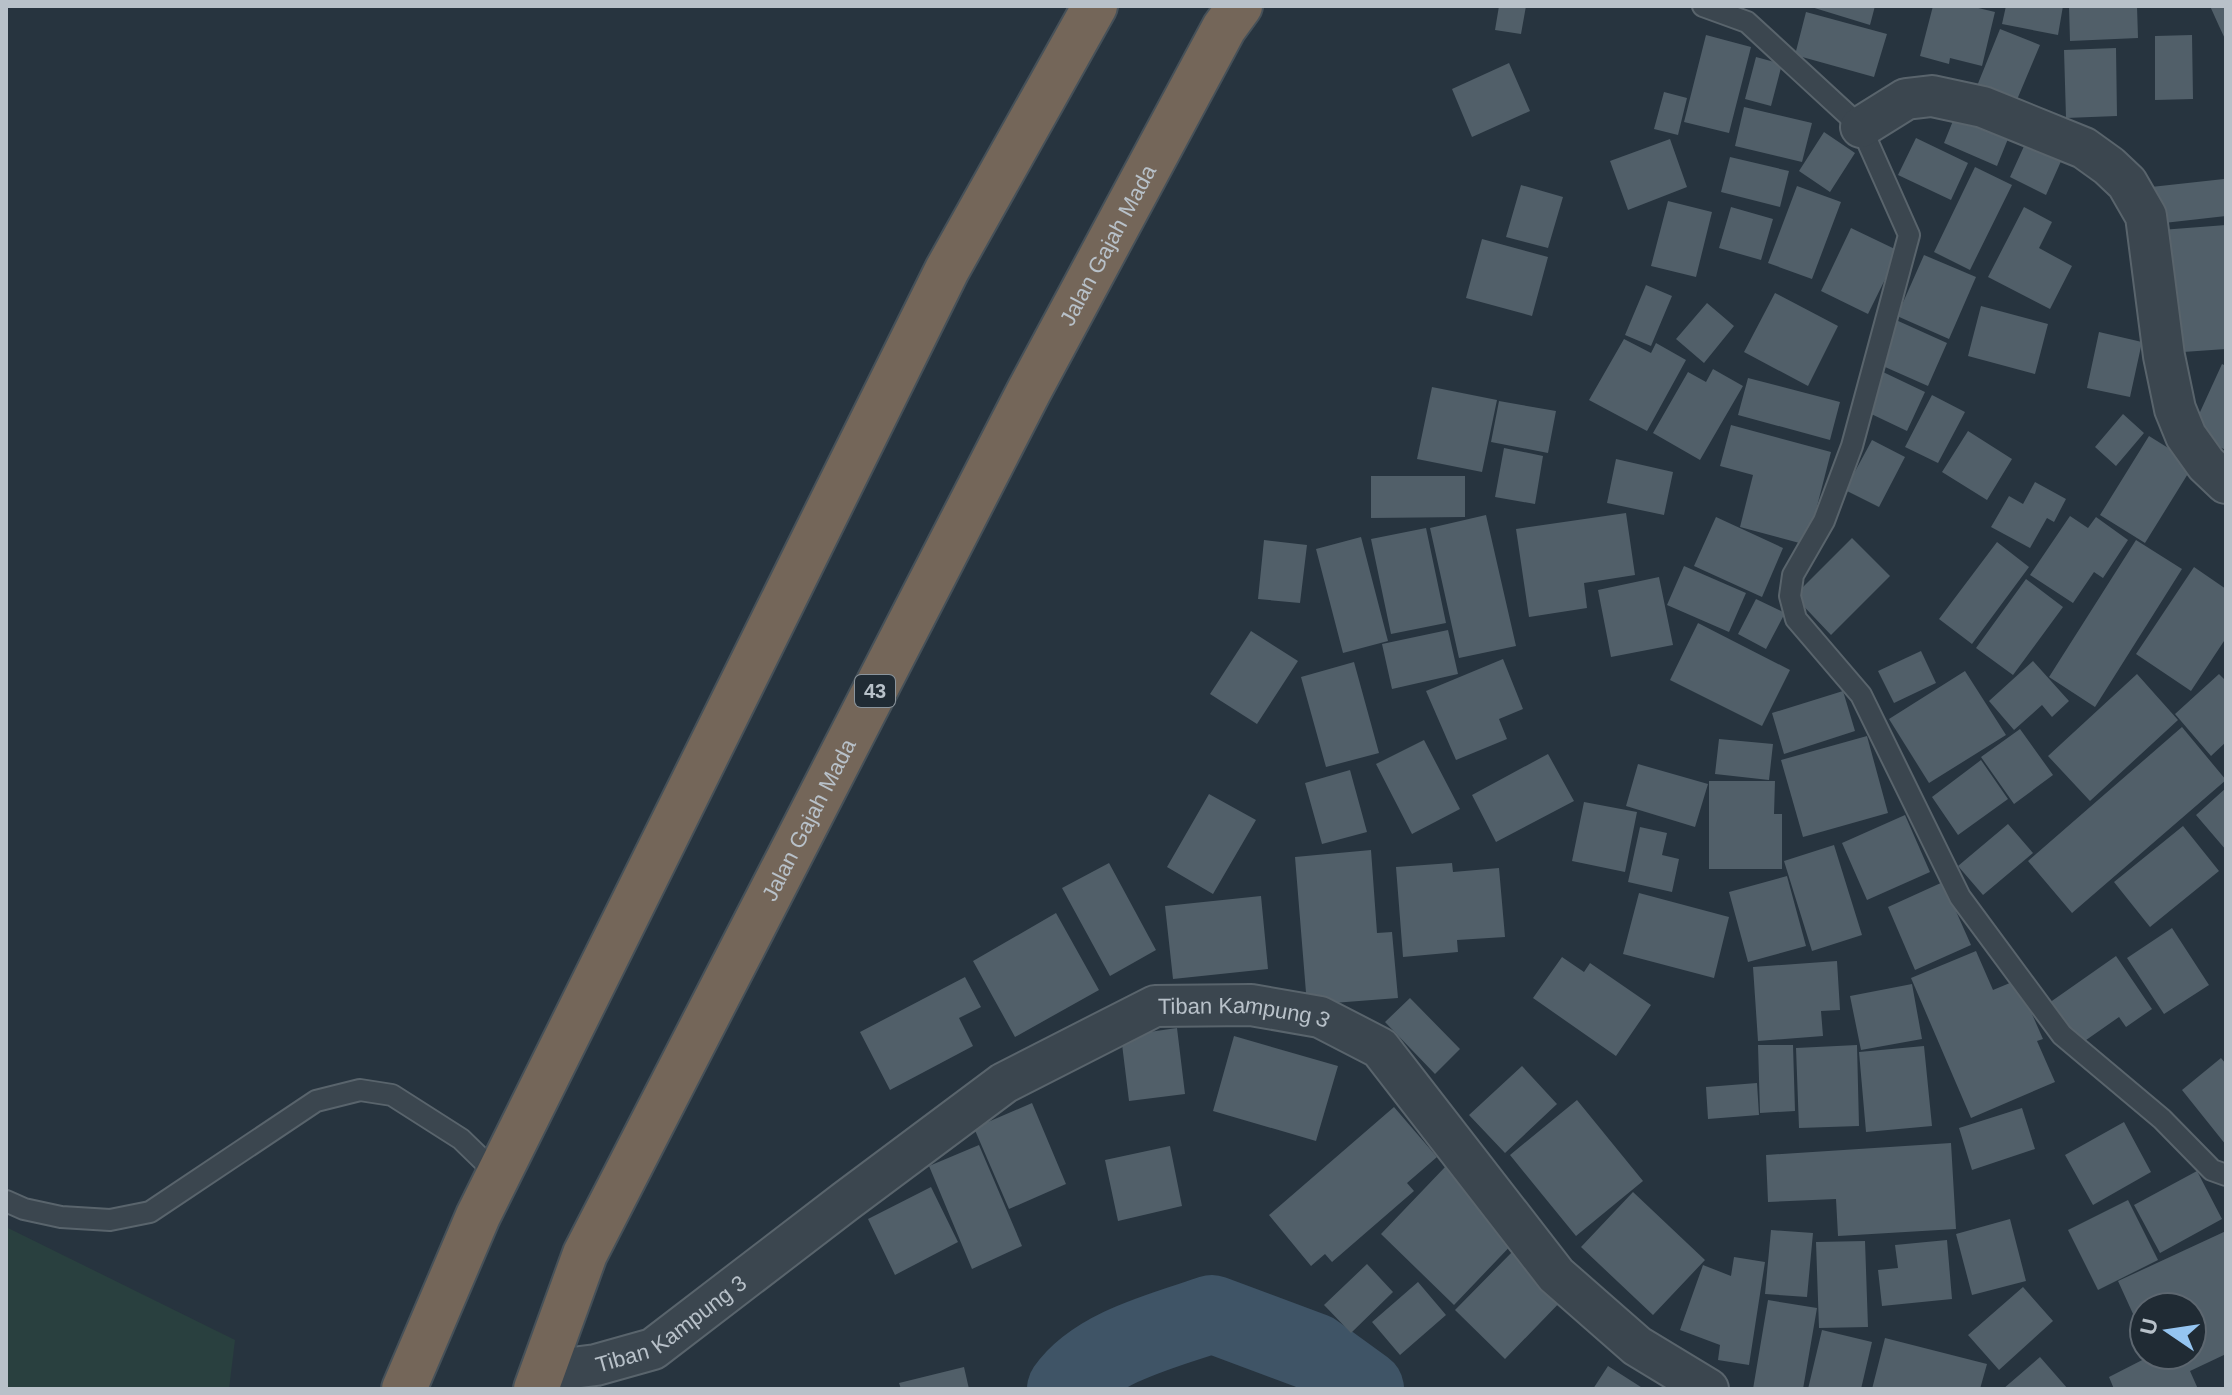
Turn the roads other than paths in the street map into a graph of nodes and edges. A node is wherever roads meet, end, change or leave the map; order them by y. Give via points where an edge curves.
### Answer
1 (1095, 6) edge
2 (1240, 6) edge
3 (1703, 6) edge
4 (1861, 127) junction
5 (2226, 483) edge
6 (2226, 1175) edge
7 (499, 1176) junction
8 (6, 1201) edge
9 (538, 1380) edge
10 (404, 1389) edge
11 (1708, 1389) edge

1 - 7 highway via 947,270
2 - 9 highway, Jalan Gajah Mada / 43 via 1029,391 585,1254
3 - 4 lane via 1747,22
4 - 5 street via 1906,99 1932,96 1983,107 2084,148 2127,183 2146,216 2175,409 2186,436
4 - 6 lane via 1909,235 1852,446 1824,521 1793,575 1790,596 1796,619 1861,695 1960,897 2062,1035 2162,1119 2212,1170
7 - 8 lane via 461,1139 392,1095 360,1090 316,1101 150,1212 110,1220 61,1217
7 - 10 highway
9 - 11 street, Tiban Kampung 3 via 653,1349 1004,1083 1155,1006 1251,1005 1320,1017 1380,1048 1556,1275 1637,1346

